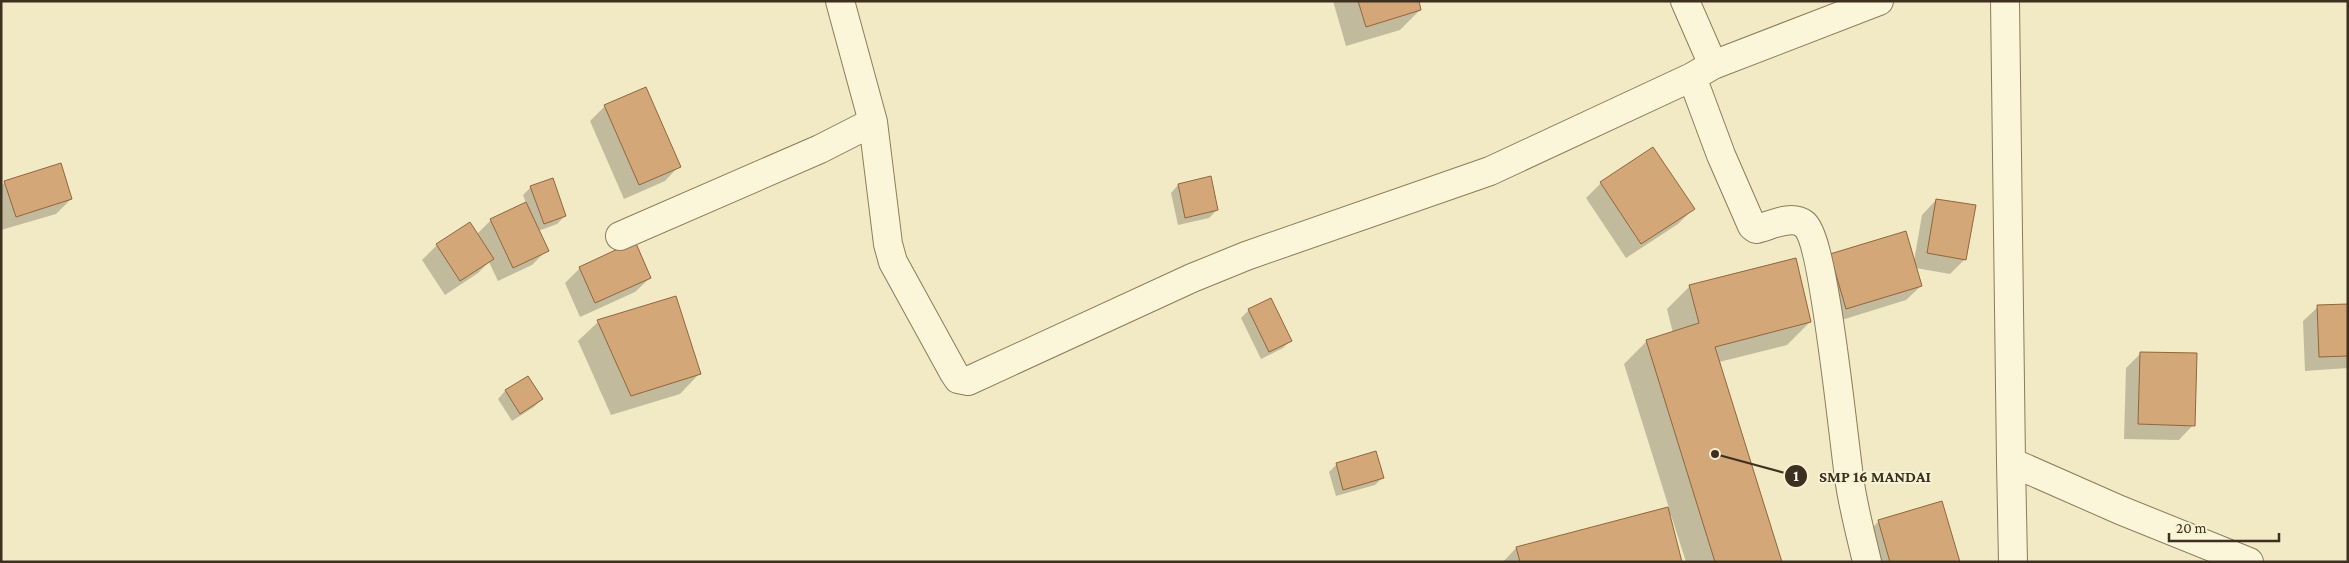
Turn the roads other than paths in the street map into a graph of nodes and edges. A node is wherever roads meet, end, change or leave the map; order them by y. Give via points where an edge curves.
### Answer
1 (840, 1) edge
2 (1685, 1) edge
3 (1879, 1) edge
4 (2005, 1) edge
5 (1703, 71) junction
6 (873, 122) junction
7 (620, 236) dead end
8 (2011, 462) junction
9 (1867, 562) edge
10 (2013, 562) edge
11 (2249, 562) edge

1 - 6 street
2 - 5 street
3 - 5 street
4 - 8 street
5 - 6 street via 1490,171 1246,256 968,382 954,373 894,262 888,244
5 - 9 street via 1721,155 1754,228 1787,221 1807,227 1824,296 1850,485
6 - 7 street via 820,150
8 - 10 street
8 - 11 street

